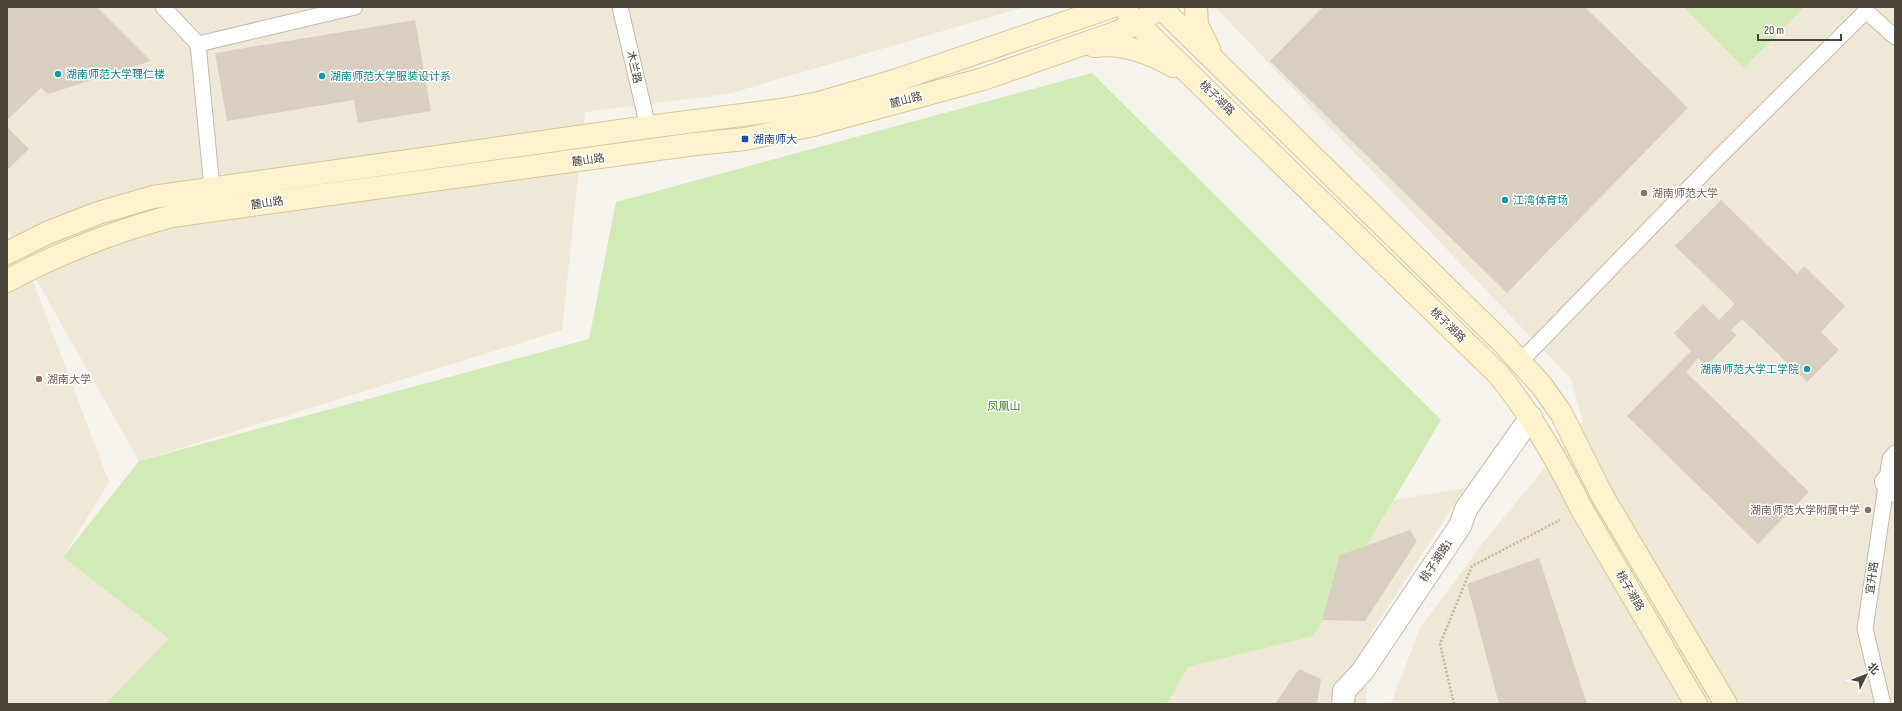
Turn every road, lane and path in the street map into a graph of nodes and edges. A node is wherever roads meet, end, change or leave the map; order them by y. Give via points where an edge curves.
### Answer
1 (163, 7) edge
2 (355, 7) edge
3 (620, 7) edge
4 (1111, 7) edge
5 (1122, 7) edge
6 (1160, 7) edge
7 (1196, 7) edge
8 (1138, 23) junction
9 (1895, 37) edge
10 (198, 44) junction
11 (1065, 50) junction
12 (1217, 62) junction
13 (1208, 90) junction
14 (648, 127) junction
15 (212, 188) junction
16 (7, 253) edge
17 (7, 281) edge
18 (1521, 361) junction
19 (1531, 417) junction
20 (1895, 453) edge
21 (1890, 486) edge
22 (1581, 508) junction
23 (1343, 704) edge
24 (1454, 704) edge
25 (1696, 704) edge
26 (1726, 704) edge
27 (1883, 704) edge

1 - 10 lane
2 - 10 lane
3 - 14 lane, 木兰路
4 - 14 main road, 麓山路 via 897,80 819,102 781,110
5 - 8 main road, 桃子湖路
6 - 8 main road, 麓山路
6 - 12 main road
7 - 12 main road via 1197,25
8 - 11 main road, 麓山路
8 - 13 main road, 桃子湖路
9 - 18 lane via 1866,11 1717,159
10 - 15 lane
11 - 13 main road via 1098,45 1132,48 1153,54
11 - 17 main road, 麓山路 via 983,79 814,125 745,139 172,216 126,228 80,246
12 - 18 main road
13 - 19 main road, 桃子湖路 via 1499,375
14 - 15 main road, 麓山路
15 - 16 main road, 麓山路 via 153,197 98,213 47,233
18 - 26 main road via 1561,413 1603,497
19 - 22 main road, 桃子湖路
19 - 23 street, 桃子湖路1 via 1466,509 1460,526 1362,672 1344,690
20 - 21 lane, 宜升路 via 1890,458
21 - 27 lane, 宜升路 via 1865,629
22 - 24 path via 1472,566 1440,644
22 - 25 main road, 桃子湖路

